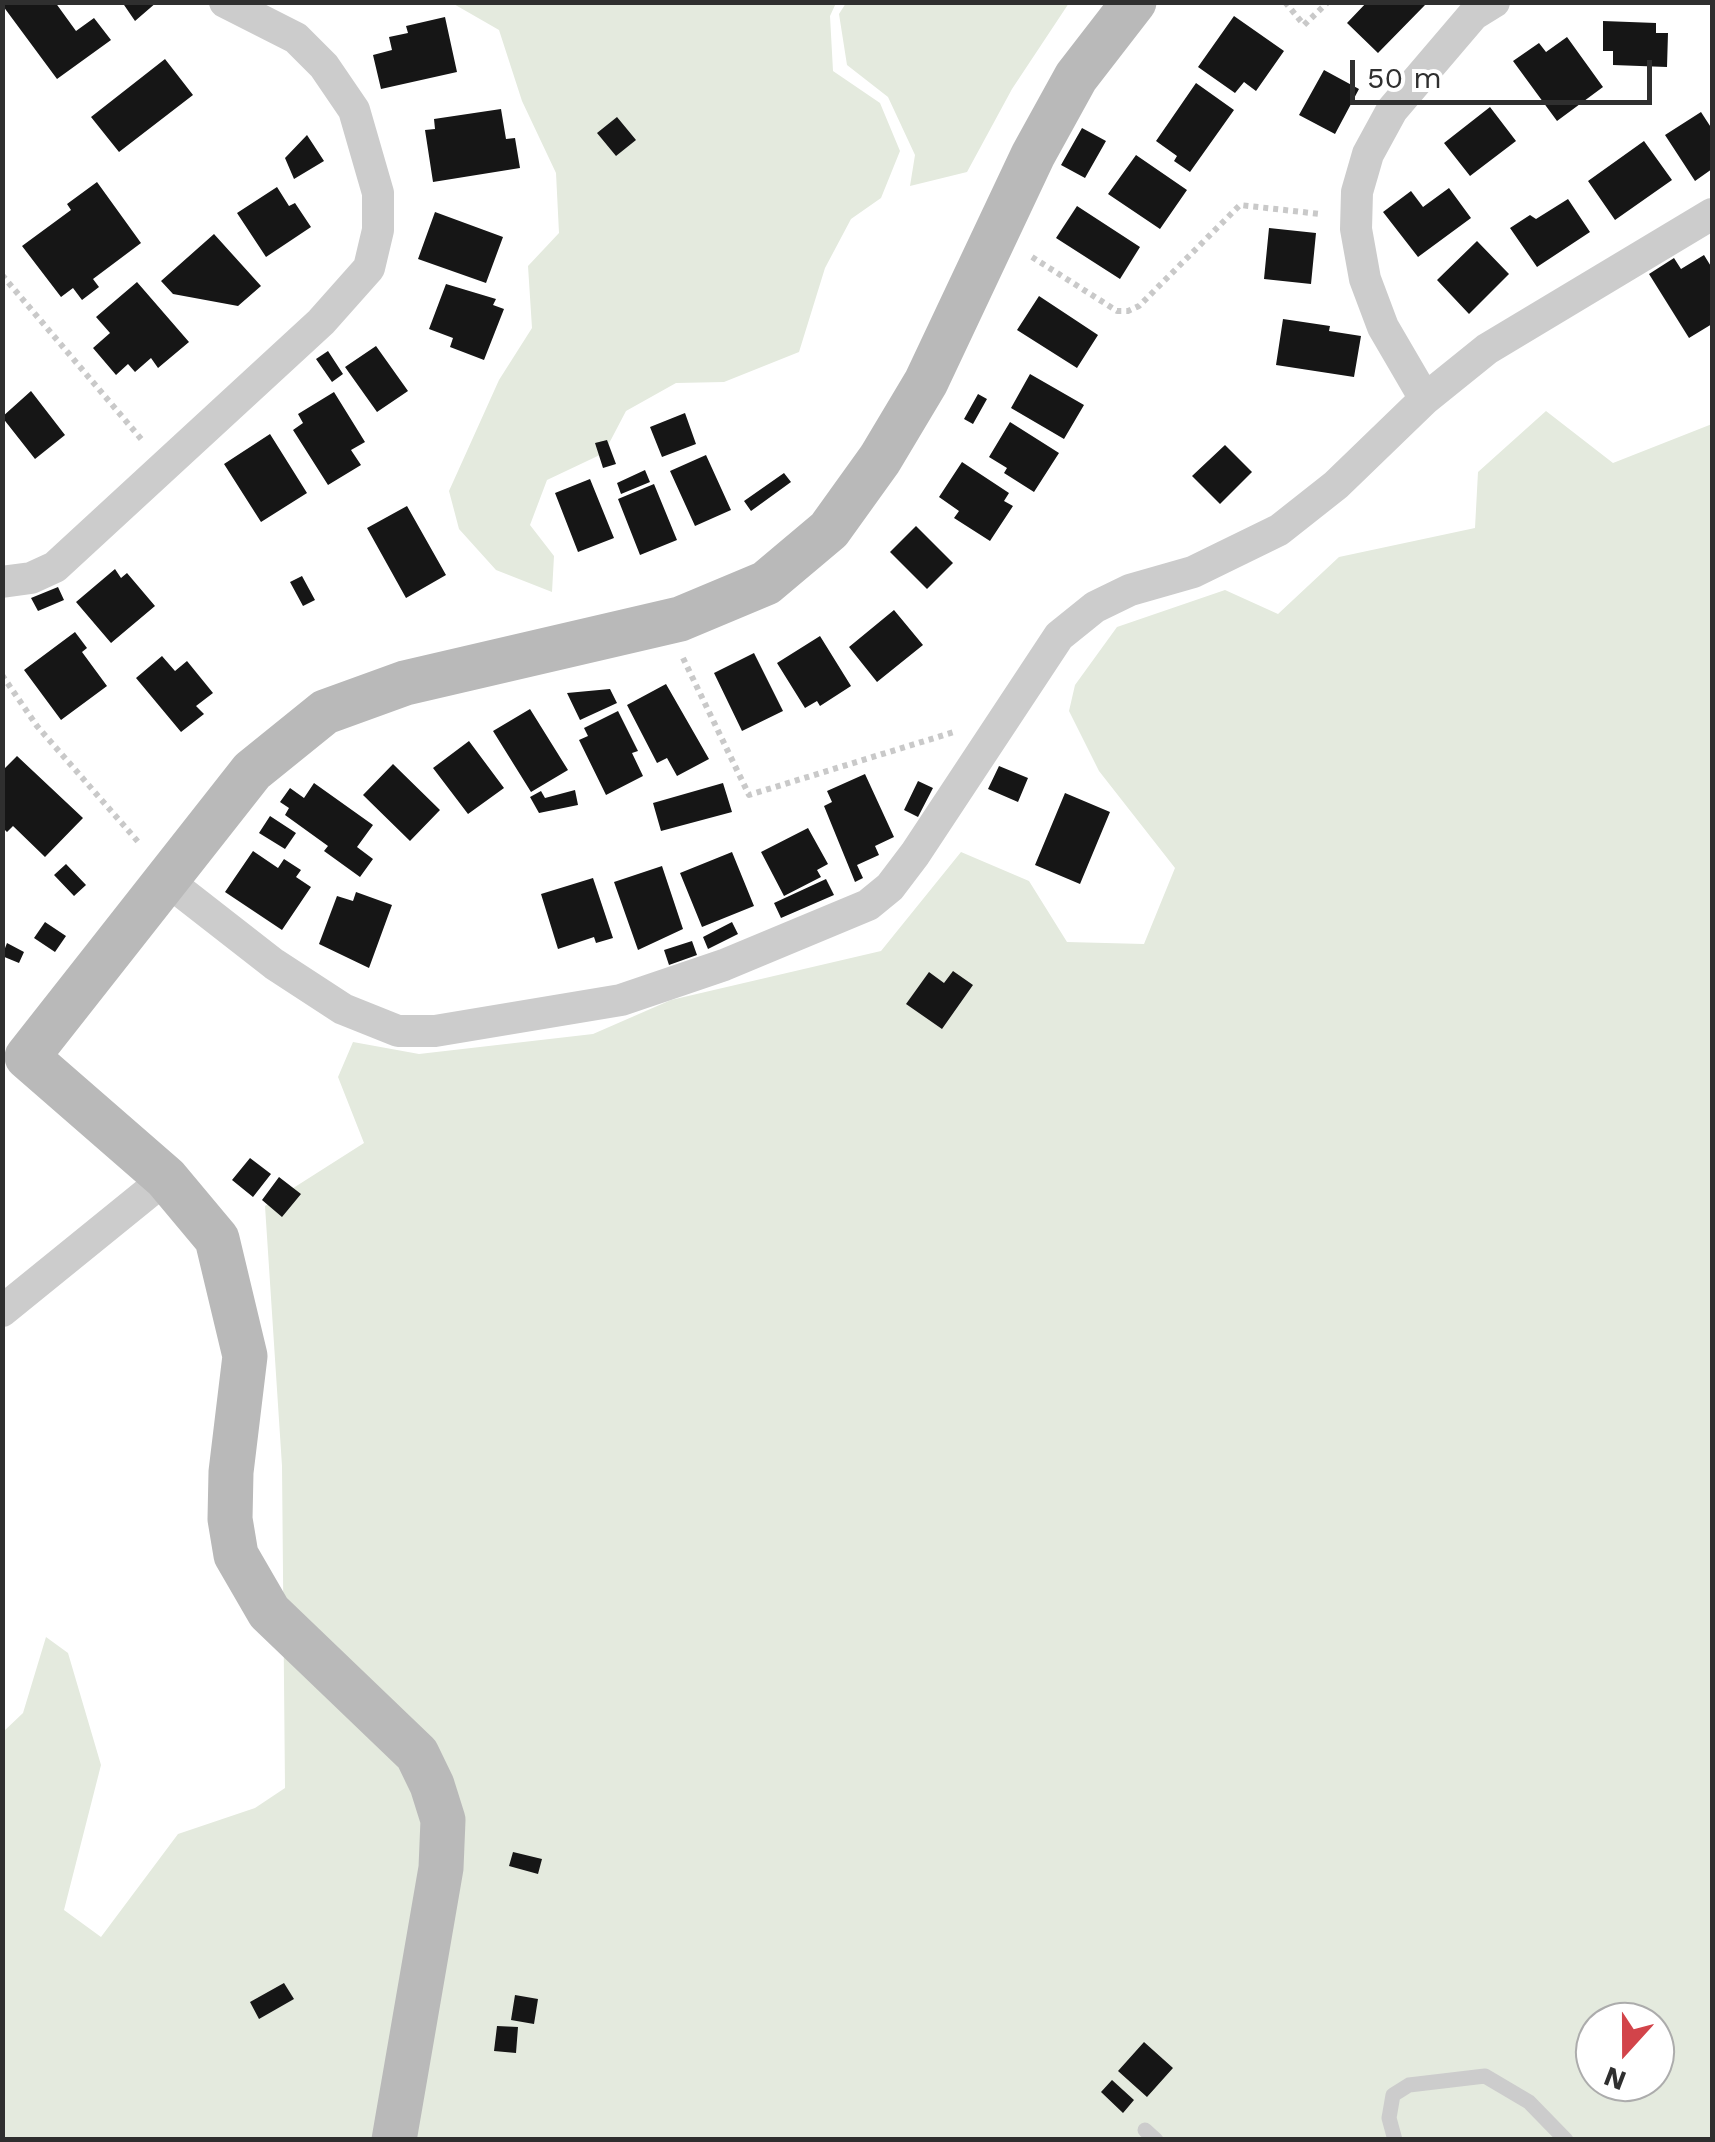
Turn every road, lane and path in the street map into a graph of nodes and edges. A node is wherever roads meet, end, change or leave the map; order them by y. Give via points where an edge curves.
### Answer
1 (225, 2) edge
2 (1134, 2) edge
3 (1284, 2) edge
4 (1328, 2) edge
5 (1494, 2) edge
6 (1712, 214) edge
7 (1356, 217) junction
8 (996, 234) junction
9 (2, 276) edge
10 (1425, 400) junction
11 (166, 467) junction
12 (2, 582) edge
13 (666, 622) junction
14 (2, 676) edge
15 (986, 750) junction
16 (168, 875) junction
17 (14, 1048) edge
18 (166, 1178) junction
19 (2, 1311) edge
20 (394, 2140) edge
21 (1395, 2140) edge
22 (1566, 2140) edge

1 - 11 street via 296,38 354,110 378,194 378,230 369,268 345,297
2 - 8 street via 1076,77
3 - 4 path via 1304,24
5 - 7 street via 1473,15 1392,110 1368,154
6 - 10 street via 1516,328
7 - 8 path via 1240,205 1128,311
7 - 10 street via 1365,279 1383,327
8 - 13 street via 926,382 829,530 766,583
9 - 11 path
10 - 15 street via 1280,530 1221,560 1095,607 1059,636
11 - 12 street via 55,567
13 - 15 path via 749,795 952,731
13 - 16 street via 406,683 325,712 252,770
14 - 16 path via 37,726
15 - 16 street via 916,854 868,905 621,1000 435,1031 365,1022 274,964
16 - 17 street
17 - 18 street
18 - 19 street
18 - 20 street via 217,1239 245,1356 230,1472 236,1555 269,1612 416,1754 442,1820 441,1868
21 - 22 lane via 1389,2118 1393,2095 1409,2085 1485,2076 1529,2102

